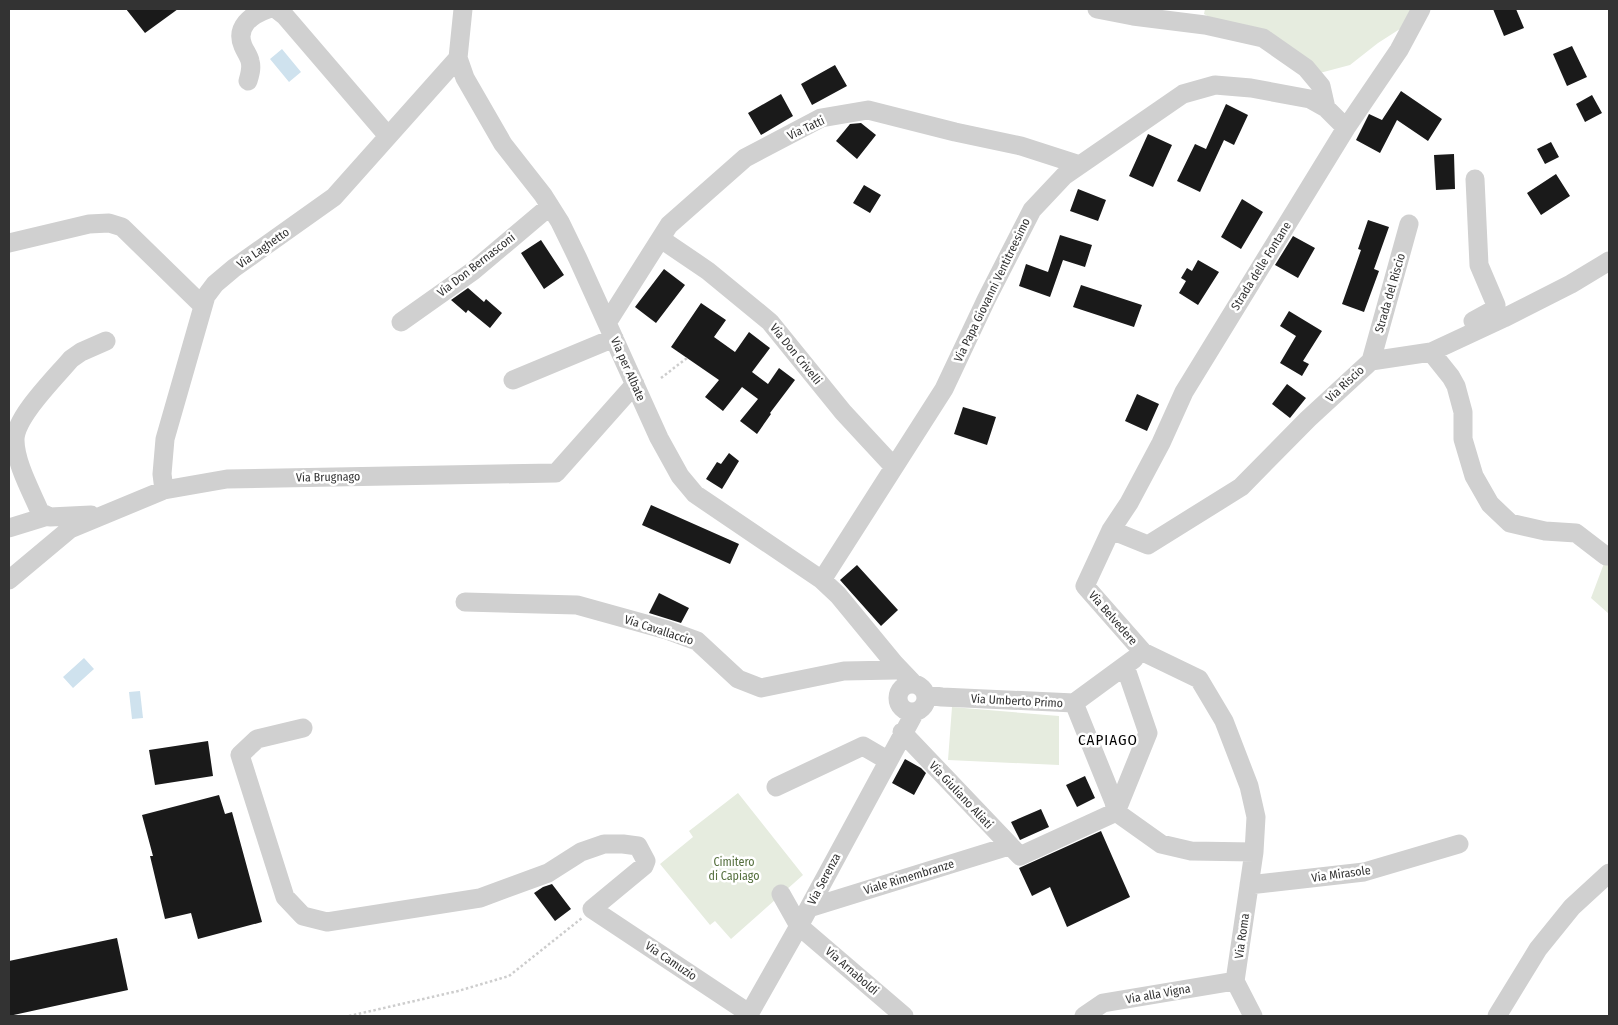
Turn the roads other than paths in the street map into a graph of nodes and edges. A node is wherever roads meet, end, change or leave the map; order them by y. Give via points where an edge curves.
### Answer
1 (268, 9) edge
2 (276, 9) edge
3 (462, 9) edge
4 (1097, 9) edge
5 (1421, 9) edge
6 (458, 58) junction
7 (248, 81) dead end
8 (1326, 108) junction
9 (1346, 128) junction
10 (388, 136) junction
11 (1080, 166) junction
12 (1475, 178) dead end
13 (550, 206) junction
14 (1409, 224) dead end
15 (660, 238) junction
16 (9, 243) edge
17 (1609, 261) edge
18 (203, 306) junction
19 (401, 322) dead end
20 (610, 330) junction
21 (106, 341) dead end
22 (1431, 352) junction
23 (1398, 357) junction
24 (1371, 361) junction
25 (513, 380) dead end
26 (635, 384) junction
27 (894, 467) junction
28 (164, 490) junction
29 (48, 516) junction
30 (100, 516) junction
31 (9, 528) edge
32 (1111, 530) junction
33 (1609, 556) edge
34 (9, 580) edge
35 (822, 580) junction
36 (466, 602) dead end
37 (1143, 652) junction
38 (895, 666) junction
39 (1125, 666) junction
40 (914, 689) junction
41 (1074, 703) junction
42 (908, 710) junction
43 (303, 728) dead end
44 (900, 736) junction
45 (888, 760) junction
46 (776, 787) dead end
47 (1116, 812) junction
48 (1458, 844) dead end
49 (1014, 851) junction
50 (1254, 852) junction
51 (1609, 873) edge
52 (1249, 886) junction
53 (781, 894) dead end
54 (809, 908) junction
55 (799, 926) junction
56 (1235, 981) junction
57 (749, 1015) edge
58 (904, 1016) edge
59 (1084, 1016) edge
60 (1253, 1016) edge
61 (1497, 1016) edge

1 - 7 street via 247,20 240,33 250,60
2 - 10 street
3 - 6 street, Via per Albate
4 - 8 street via 1205,25 1263,38 1306,68 1321,86
5 - 9 street, Strada delle Fontane via 1399,50
6 - 10 street, Via Laghetto
6 - 13 street, Via per Albate via 465,78 498,136
8 - 9 street, Via Papa Giovanni Ventitreesimo
8 - 11 street, Via Papa Giovanni Ventitreesimo via 1310,99 1291,95 1215,85 1183,94
9 - 32 street, Strada delle Fontane via 1184,392 1130,503
10 - 18 street, Via Laghetto via 334,197 234,268 215,284
11 - 15 street, Via Tatti via 1021,146 868,110 822,118 745,158 669,225
11 - 27 street, Via Papa Giovanni Ventitreesimo via 1064,176 1032,210 944,389
12 - 23 street via 1479,265 1496,305 1493,310 1439,339
13 - 19 street, Via Don Bernasconi via 473,271
13 - 20 street, Via per Albate
14 - 24 street, Strada del Riscio
15 - 20 street, Via Tatti
15 - 27 street, Via Don Crivelli via 708,271 770,322 842,412
16 - 18 street via 89,224 109,223 122,227
17 - 22 street, Via Riscio via 1571,284
18 - 28 street, Via Laghetto via 166,439 162,474
20 - 25 street
20 - 26 street, Via per Albate
21 - 29 street via 71,359 21,418 15,438 17,456 40,512
22 - 23 street, Via Riscio
22 - 33 street via 1456,386 1463,412 1463,439 1474,476 1490,504 1510,523 1545,531 1576,533
23 - 24 street, Via Riscio
24 - 32 street, Via Riscio via 1241,486 1148,545
26 - 28 street, Via Brugnago via 556,473 227,479
26 - 35 street, Via per Albate via 673,465 695,494
27 - 35 street, Via Papa Giovanni Ventitreesimo
28 - 30 street, Via Brugnago
29 - 30 street
29 - 31 street
30 - 34 street, Via Brugnago via 70,529
32 - 37 street, Via Belvedere via 1085,586
35 - 38 street, Via per Albate
36 - 38 street, Via Cavallaccio via 576,605 667,630 697,641 738,678 761,688 844,671
37 - 39 street, Via Umberto Primo
37 - 50 street via 1199,679 1224,721 1249,786 1256,817
38 - 40 street, Via per Albate
39 - 41 street, Via Umberto Primo
39 - 47 street via 1148,733
40 - 41 street, Via Umberto Primo via 942,697
40 - 42 street, Via Serenza via 898,698
40 - 42 street via 925,703 923,707
41 - 47 street
42 - 44 street, Via Serenza
43 - 57 street, Via Camuzio via 257,740 240,755 285,897 303,916 327,922 480,898 548,873 581,852 604,844 638,846 646,861 644,866 592,909
44 - 45 street, Via Serenza
44 - 49 street, Via Giuliano Aliati
45 - 46 street via 863,746
45 - 54 street, Via Serenza
47 - 49 street, Viale Rimembranze
47 - 50 street via 1161,844 1191,851
48 - 52 street, Via Mirasole via 1364,872
49 - 54 street, Viale Rimembranze
50 - 52 street, Via Roma
51 - 61 street via 1572,907 1538,949
52 - 56 street, Via Roma
53 - 55 street
54 - 55 street, Via Serenza
55 - 57 street, Via Serenza
55 - 58 street, Via Arnaboldi
56 - 59 street, Via alla Vigna via 1103,1003
56 - 60 street

